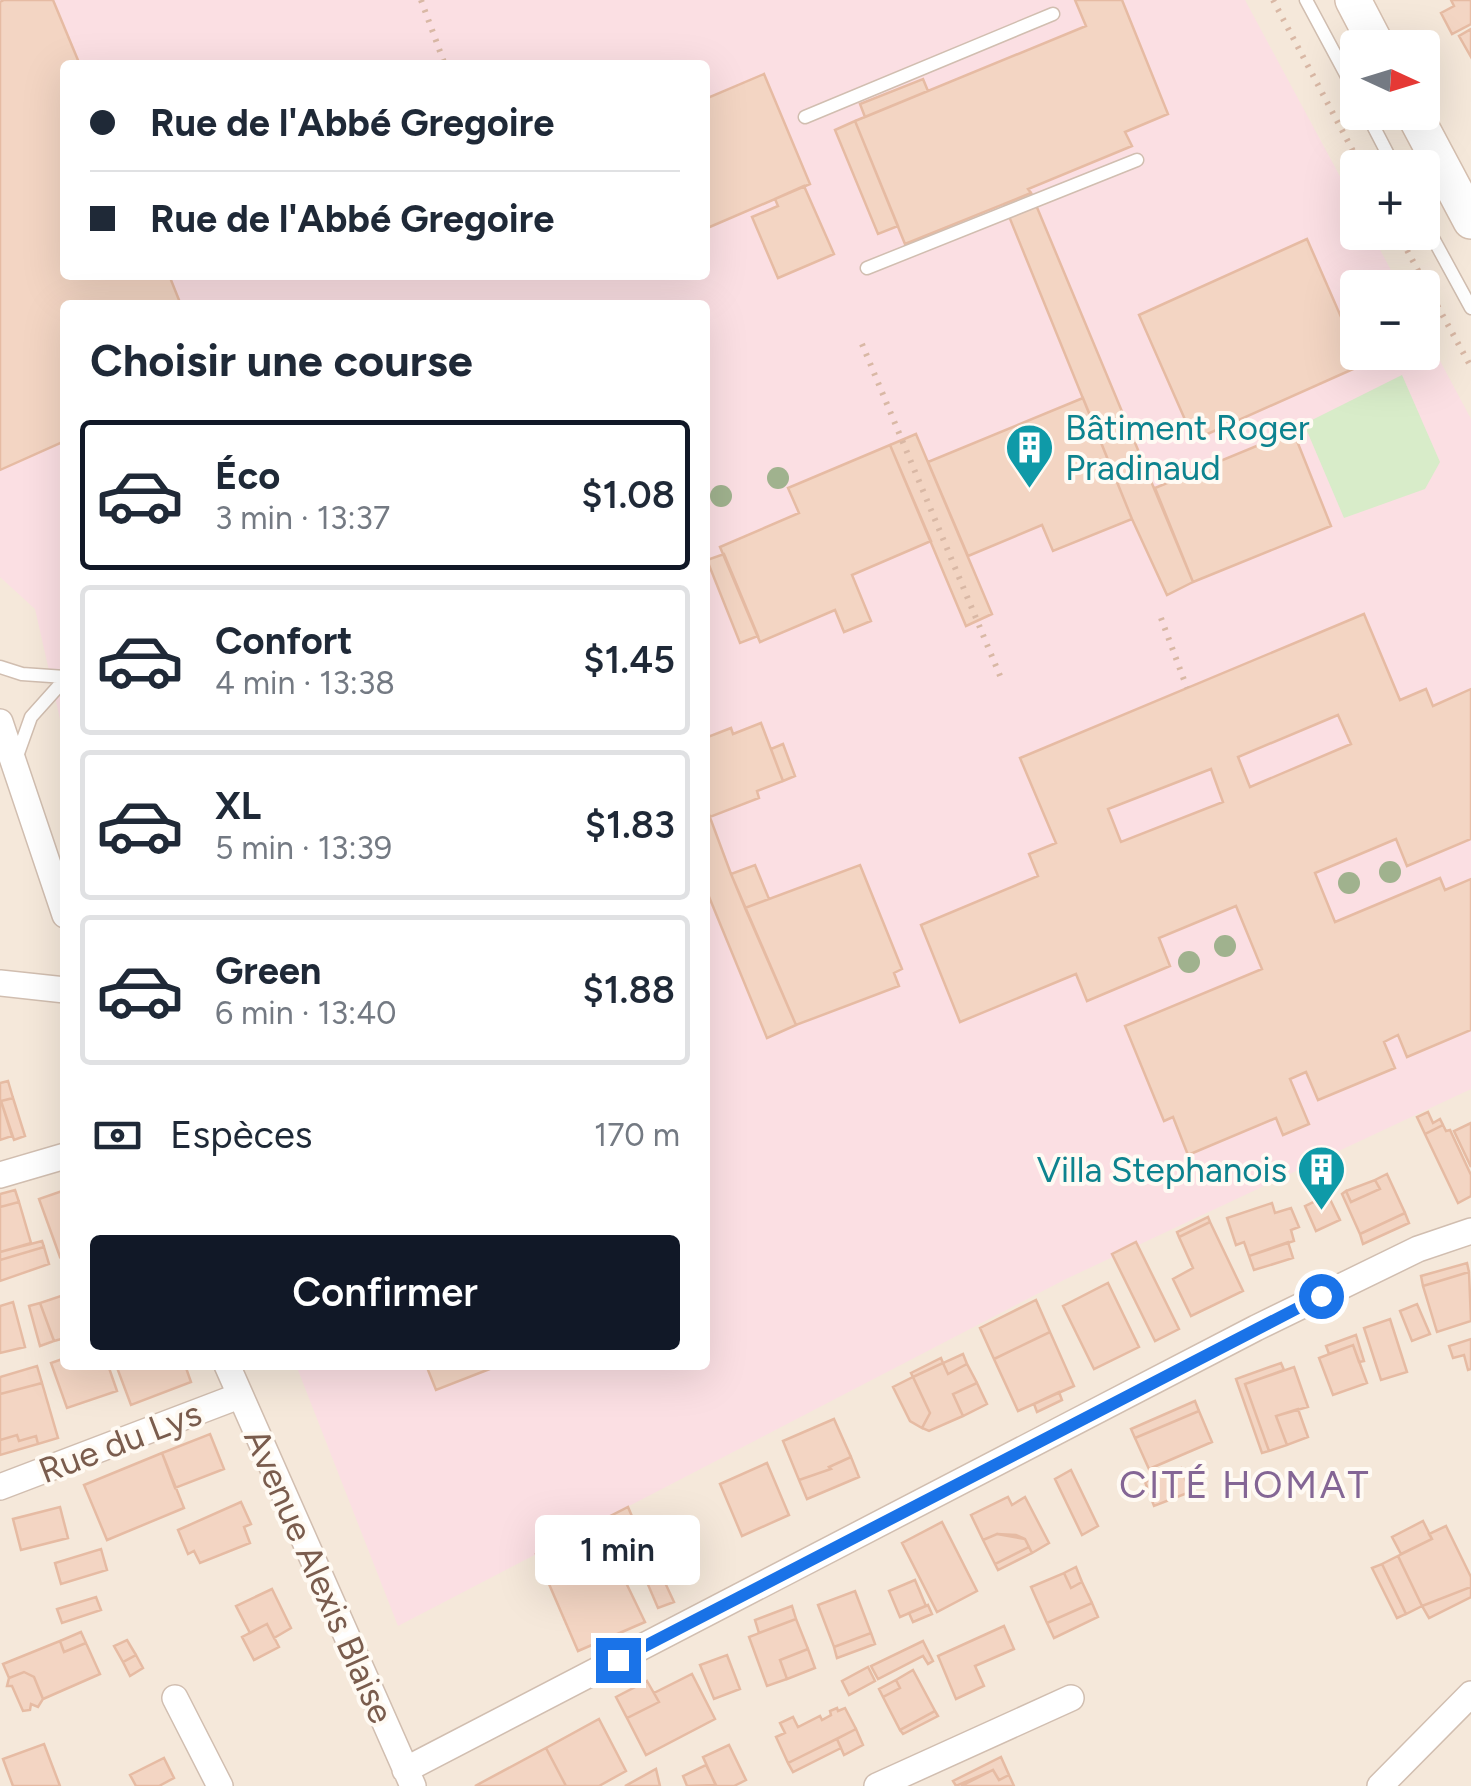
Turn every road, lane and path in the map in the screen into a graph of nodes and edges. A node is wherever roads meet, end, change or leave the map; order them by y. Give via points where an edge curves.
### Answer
1 (421, 0) edge
2 (1274, 0) edge
3 (1306, 0) edge
4 (1353, 0) edge
5 (1053, 14) dead end
6 (1369, 30) edge
7 (442, 60) edge
8 (1340, 63) edge
9 (805, 117) dead end
10 (1423, 130) edge
11 (1353, 150) edge
12 (1138, 160) dead end
13 (1471, 221) edge
14 (1408, 250) edge
15 (1439, 250) edge
16 (867, 268) dead end
17 (1471, 308) edge
18 (862, 344) dead end
19 (1471, 367) edge
20 (1161, 618) dead end
21 (0, 667) edge
22 (60, 678) edge
23 (1003, 683) dead end
24 (60, 684) edge
25 (1187, 688) dead end
26 (0, 722) edge
27 (9, 758) edge
28 (60, 902) edge
29 (0, 983) edge
30 (60, 989) edge
31 (60, 1157) edge
32 (0, 1175) edge
33 (1471, 1231) edge
34 (229, 1370) edge
35 (239, 1396) junction
36 (0, 1487) edge
37 (1471, 1694) edge
38 (174, 1698) dead end
39 (1071, 1698) dead end
40 (409, 1778) edge
41 (220, 1786) edge
42 (877, 1786) edge
43 (1380, 1786) edge

1 - 7 path
2 - 11 path
3 - 8 lane
4 - 6 main road
5 - 9 lane
10 - 13 main road
12 - 16 lane
14 - 19 path
15 - 17 lane
18 - 23 path
20 - 25 path
21 - 22 lane
24 - 27 lane via 31,717
26 - 27 street
27 - 28 street
29 - 30 street
31 - 32 street
33 - 40 street via 1418,1249 1256,1328
34 - 35 street, Avenue Alexis Blaise
35 - 36 street, Rue du Lys
35 - 40 street, Avenue Alexis Blaise
37 - 43 street
38 - 41 street
39 - 42 street

